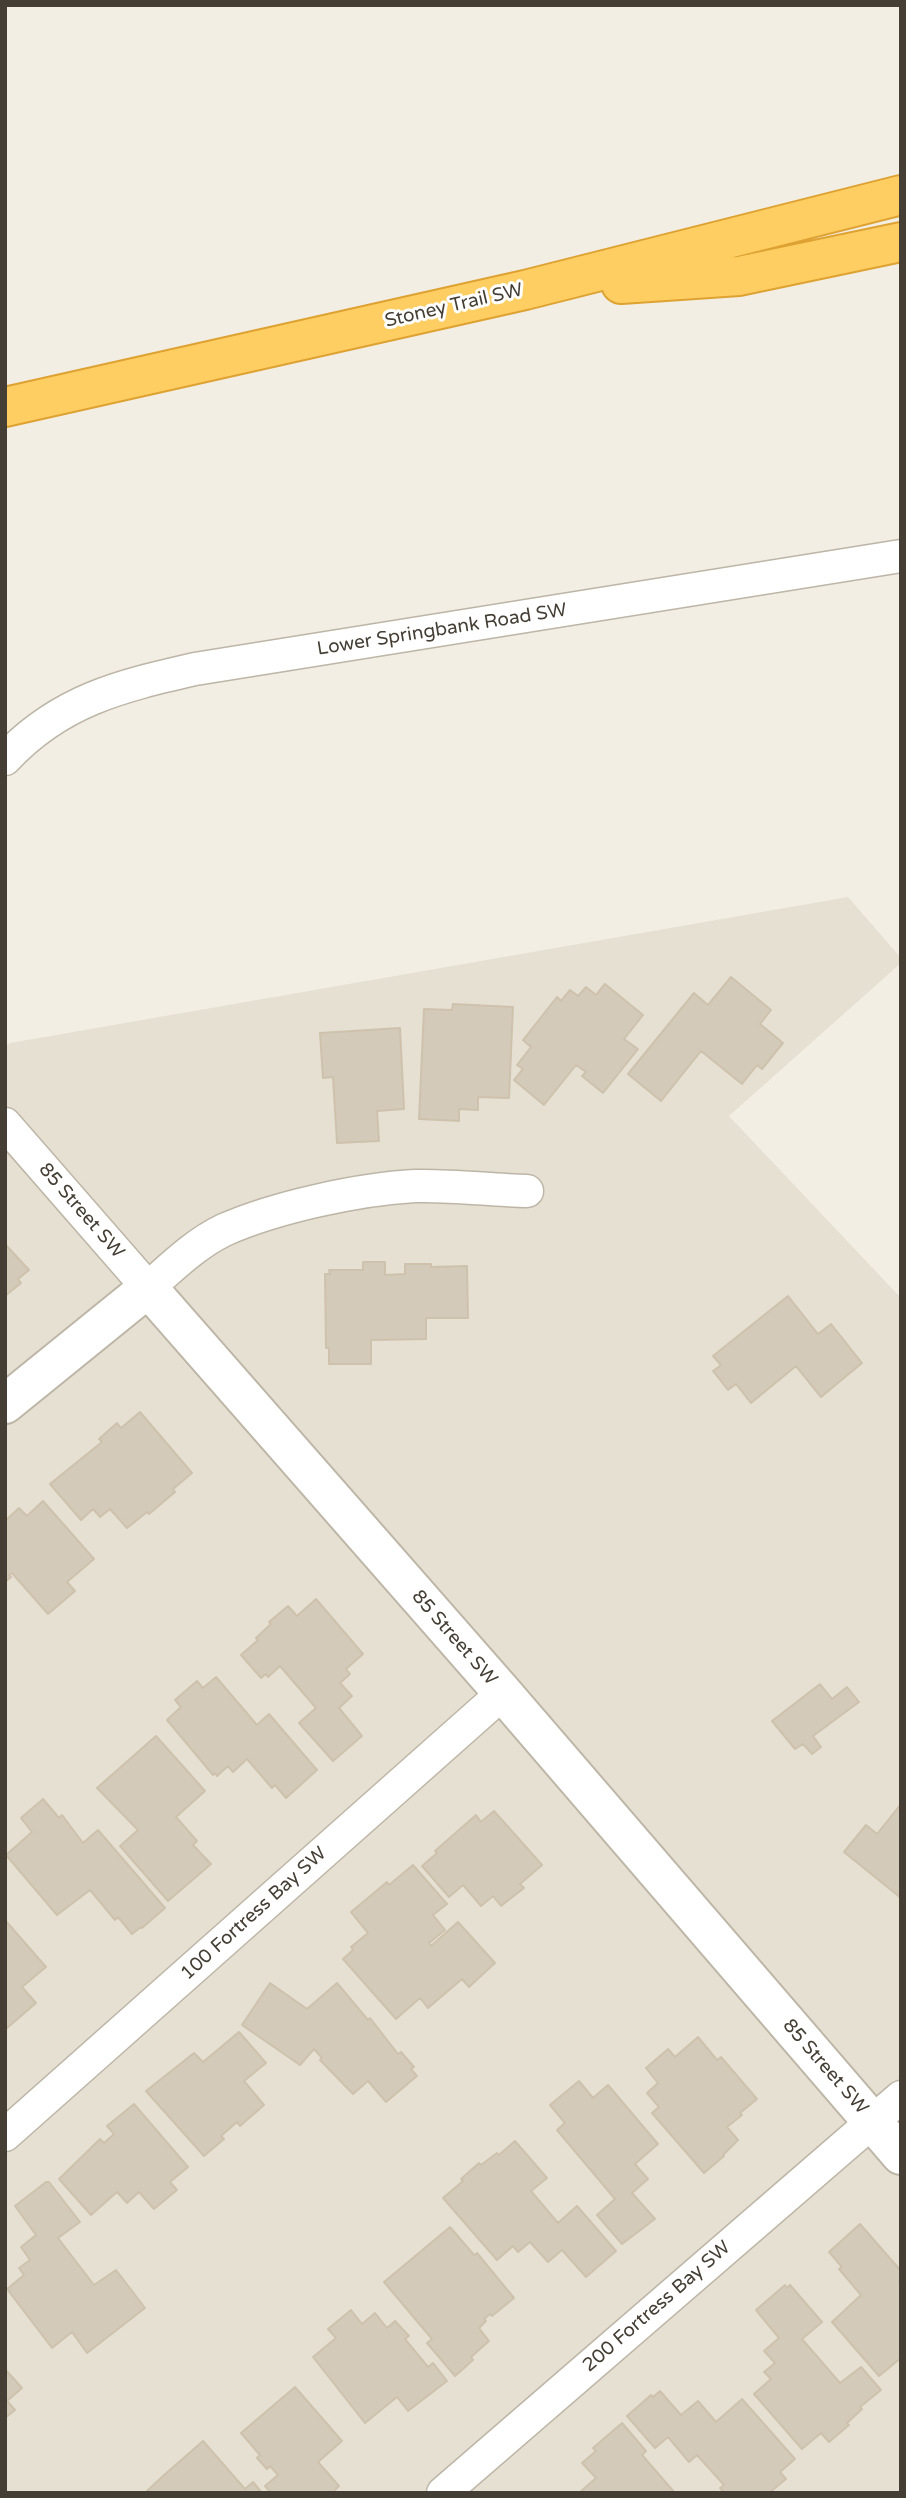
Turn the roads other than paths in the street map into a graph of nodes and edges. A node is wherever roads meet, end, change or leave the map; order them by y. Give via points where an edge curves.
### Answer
1 (901, 195) edge
2 (901, 242) edge
3 (525, 290) junction
4 (5, 407) edge
5 (901, 556) edge
6 (5, 759) edge
7 (5, 1124) edge
8 (527, 1191) dead end
9 (148, 1288) junction
10 (5, 1404) edge
11 (503, 1693) junction
12 (901, 2097) edge
13 (872, 2122) junction
14 (5, 2135) edge
15 (901, 2155) edge
16 (443, 2493) edge

1 - 3 highway, Stoney Trail SW
2 - 3 highway via 739,276
3 - 4 highway, Stoney Trail SW
5 - 6 street, Lower Springbank Road SW via 195,669 96,696 34,732
7 - 9 street, 85 Street SW
8 - 9 street via 416,1186 279,1210 223,1231
9 - 10 street
9 - 11 street, 85 Street SW
11 - 13 street, 85 Street SW
11 - 14 street, 100 Fortress Bay SW
12 - 13 street, 200 Fortress Bay SW
13 - 15 street, 85 Street SW
13 - 16 street, 200 Fortress Bay SW

